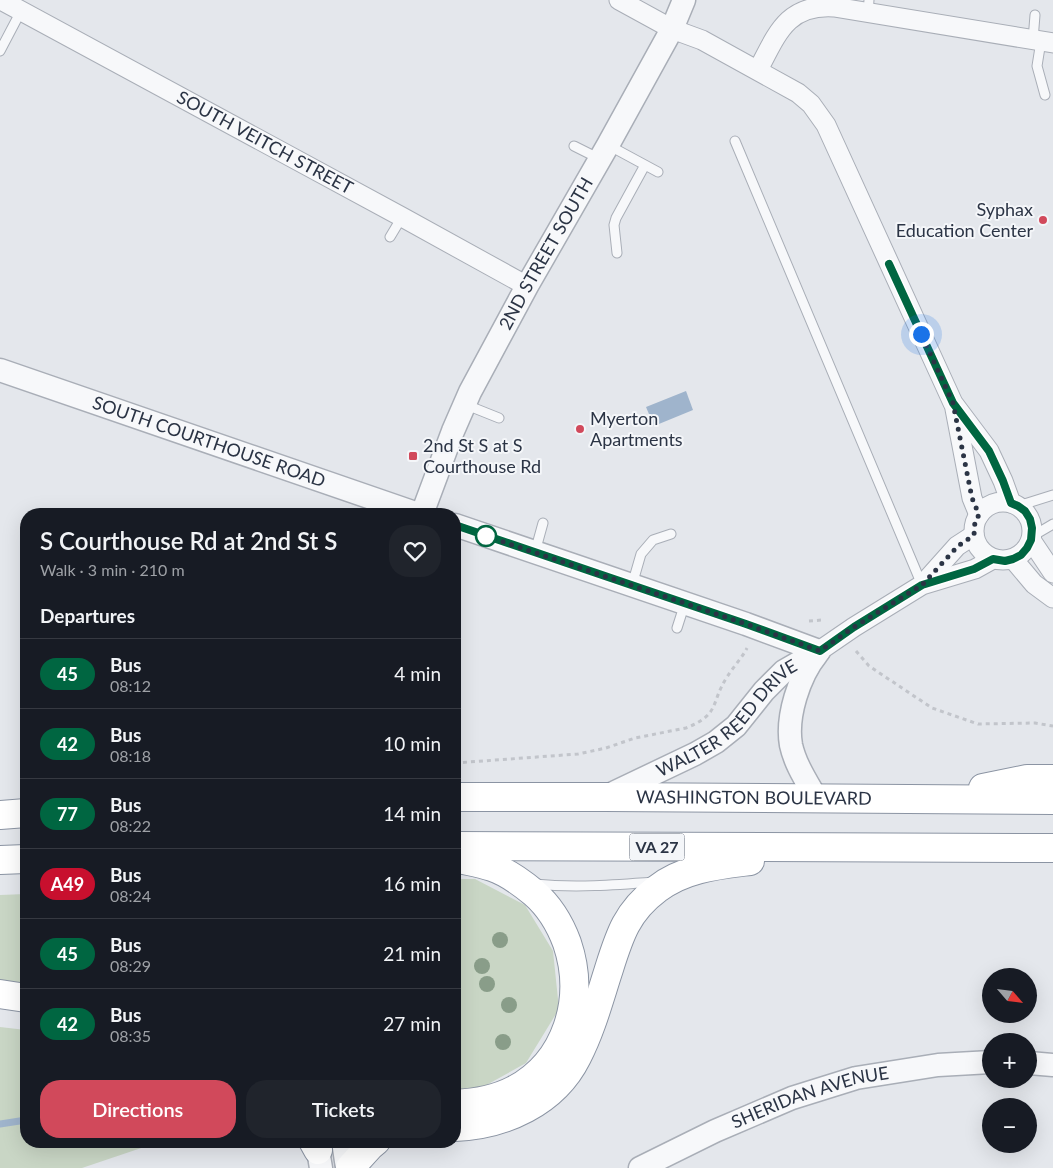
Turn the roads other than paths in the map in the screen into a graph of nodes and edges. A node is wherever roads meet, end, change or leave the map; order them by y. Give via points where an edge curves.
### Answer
1 (1, 0) edge
2 (619, 0) edge
3 (684, 0) edge
4 (869, 6) edge
5 (21, 11) junction
6 (1035, 15) dead end
7 (672, 28) junction
8 (1042, 42) edge
9 (0, 51) edge
10 (758, 70) junction
11 (1045, 95) dead end
12 (735, 141) dead end
13 (574, 146) dead end
14 (604, 152) junction
15 (645, 165) junction
16 (658, 172) dead end
17 (402, 217) junction
18 (390, 237) dead end
19 (617, 253) dead end
20 (527, 286) junction
21 (0, 370) edge
22 (953, 403) junction
23 (464, 404) junction
24 (499, 418) dead end
25 (1053, 495) edge
26 (1014, 504) junction
27 (402, 508) edge
28 (422, 508) edge
29 (979, 515) junction
30 (543, 523) dead end
31 (1053, 524) edge
32 (461, 527) edge
33 (670, 534) dead end
34 (974, 535) junction
35 (1031, 539) junction
36 (534, 552) junction
37 (993, 559) junction
38 (1013, 559) junction
39 (1053, 573) edge
40 (922, 585) junction
41 (632, 586) junction
42 (1053, 598) edge
43 (686, 603) junction
44 (677, 628) dead end
45 (820, 651) junction
46 (1053, 779) edge
47 (461, 797) edge
48 (606, 797) junction
49 (816, 798) junction
50 (927, 799) junction
51 (1053, 800) edge
52 (20, 813) edge
53 (0, 815) edge
54 (461, 846) edge
55 (859, 847) junction
56 (1053, 848) edge
57 (20, 859) edge
58 (461, 859) edge
59 (0, 860) edge
60 (669, 880) junction
61 (520, 882) junction
62 (0, 994) edge
63 (20, 997) edge
64 (982, 1063) edge
65 (1037, 1064) edge
66 (1053, 1065) edge
67 (461, 1104) edge
68 (461, 1126) edge
69 (323, 1148) edge
70 (368, 1148) edge
71 (348, 1168) edge
72 (640, 1168) edge

1 - 5 street, SOUTH VEITCH STREET
2 - 7 street
3 - 7 street, 2ND STREET SOUTH
4 - 8 street
4 - 10 street via 802,11 781,29
5 - 9 lane
5 - 17 street, SOUTH VEITCH STREET
6 - 8 lane
7 - 10 street
7 - 14 street, 2ND STREET SOUTH
8 - 11 lane via 1036,66
10 - 22 street via 798,93 826,125
12 - 40 lane
13 - 14 lane
14 - 15 lane
14 - 20 street, 2ND STREET SOUTH
15 - 16 lane
15 - 19 lane via 616,218
17 - 18 lane
17 - 20 street, SOUTH VEITCH STREET
20 - 23 street, 2ND STREET SOUTH
21 - 27 street, SOUTH COURTHOUSE ROAD
22 - 26 street via 989,451
22 - 29 street via 972,498
23 - 24 lane
23 - 28 street, 2ND STREET SOUTH
25 - 26 lane
26 - 29 street via 996,502
26 - 35 street via 1030,519
29 - 34 street
30 - 36 lane
31 - 35 lane
32 - 36 street
33 - 41 lane via 653,540 641,554
34 - 37 street via 980,550
34 - 40 street, WALTER REED DRIVE via 958,546
35 - 38 street via 1021,555
35 - 39 street
36 - 41 street
37 - 38 street
37 - 40 street, WALTER REED DRIVE via 974,569
38 - 42 street via 1034,584
40 - 45 street, WALTER REED DRIVE
41 - 43 street
43 - 44 lane
43 - 45 street
45 - 48 street, WALTER REED DRIVE via 784,672 736,726 716,742
45 - 49 street, WALTER REED DRIVE via 811,661 796,694 790,736 795,755
46 - 50 highway via 1027,779
47 - 48 highway, WASHINGTON BOULEVARD
48 - 49 highway, WASHINGTON BOULEVARD
49 - 50 highway, WASHINGTON BOULEVARD
50 - 51 highway, WASHINGTON BOULEVARD
52 - 53 highway
54 - 55 highway, VA 27
55 - 56 highway, VA 27
55 - 60 highway via 711,866
57 - 59 highway
58 - 61 highway via 492,867
60 - 61 lane via 552,886
60 - 68 highway via 644,900 624,925 590,1028 577,1059 561,1081 528,1108 514,1115
61 - 67 highway via 546,905 564,937 574,976 572,1014 559,1046 540,1071 498,1097
62 - 63 highway
64 - 72 street, SHERIDAN AVENUE via 938,1065 856,1078 792,1098
65 - 66 street
69 - 71 street
70 - 71 highway

